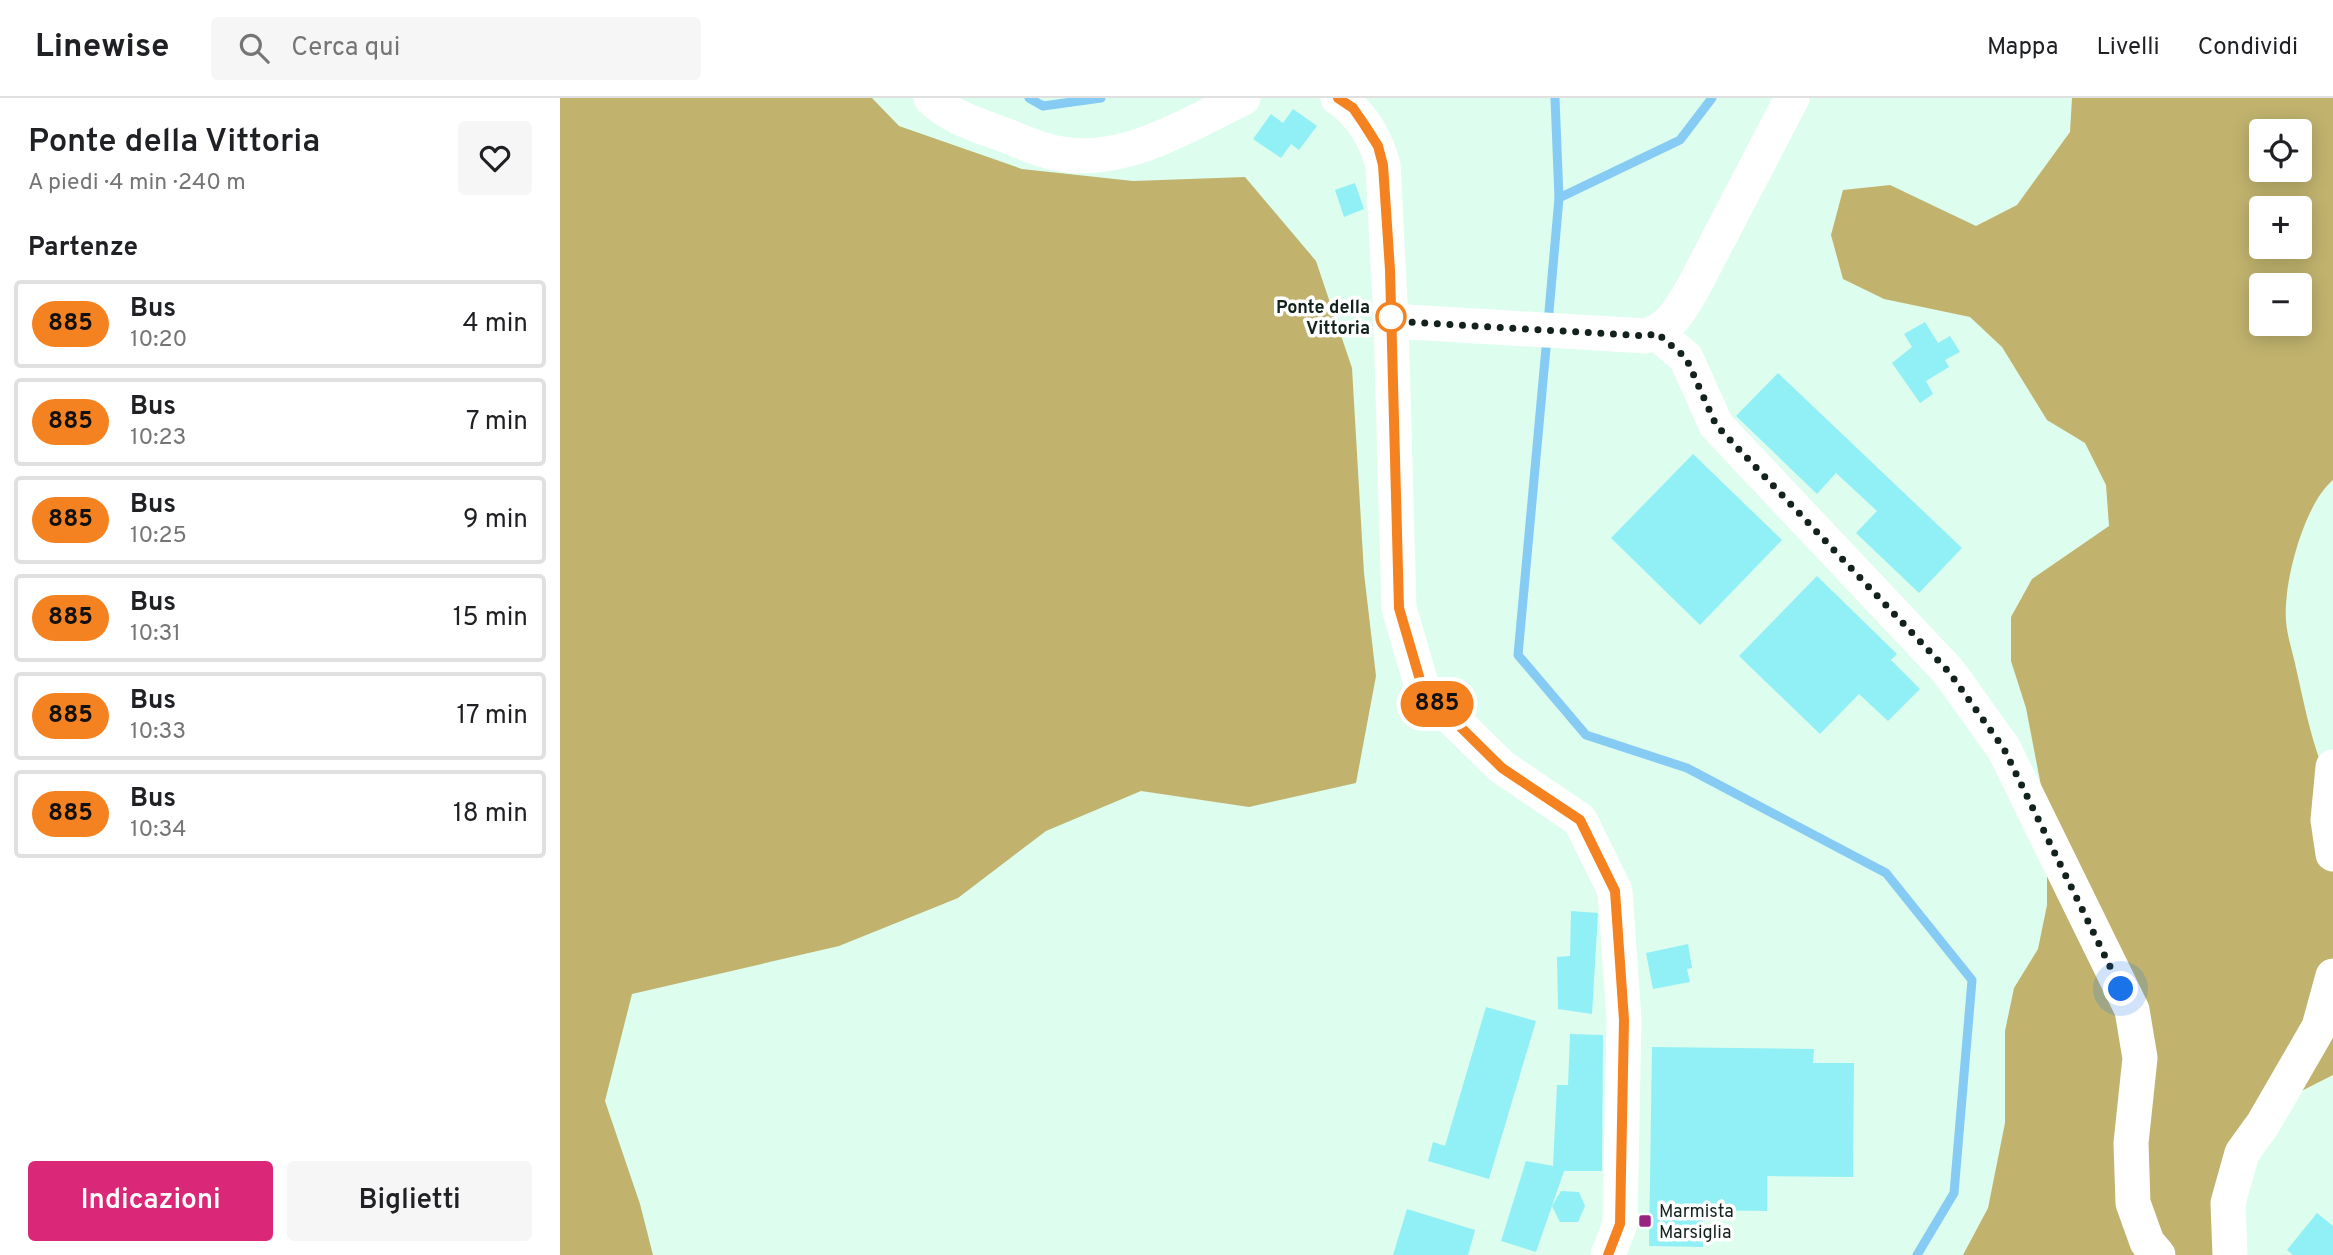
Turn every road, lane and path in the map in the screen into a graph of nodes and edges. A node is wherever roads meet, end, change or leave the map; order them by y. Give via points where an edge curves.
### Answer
1 (931, 98) edge
2 (1243, 98) edge
3 (1338, 98) edge
4 (1793, 98) edge
5 (1391, 321) junction
6 (1657, 333) junction
7 (2333, 767) edge
8 (2333, 854) edge
9 (2333, 976) edge
10 (1608, 1255) edge
11 (2158, 1255) edge
12 (2230, 1255) edge

1 - 2 street via 960,119 1046,150 1102,155 1148,143
3 - 5 street via 1353,108 1364,124 1383,165
4 - 6 street via 1694,286 1677,315
5 - 6 street
5 - 10 street via 1399,608 1423,690 1502,768 1580,820 1615,891 1624,1020 1620,1224
6 - 11 street via 1686,358 1716,425 1949,672 2004,749 2132,1010 2140,1058 2131,1143 2133,1203 2147,1242
7 - 8 street via 2328,820
9 - 12 street via 2319,1027 2242,1153 2228,1203

